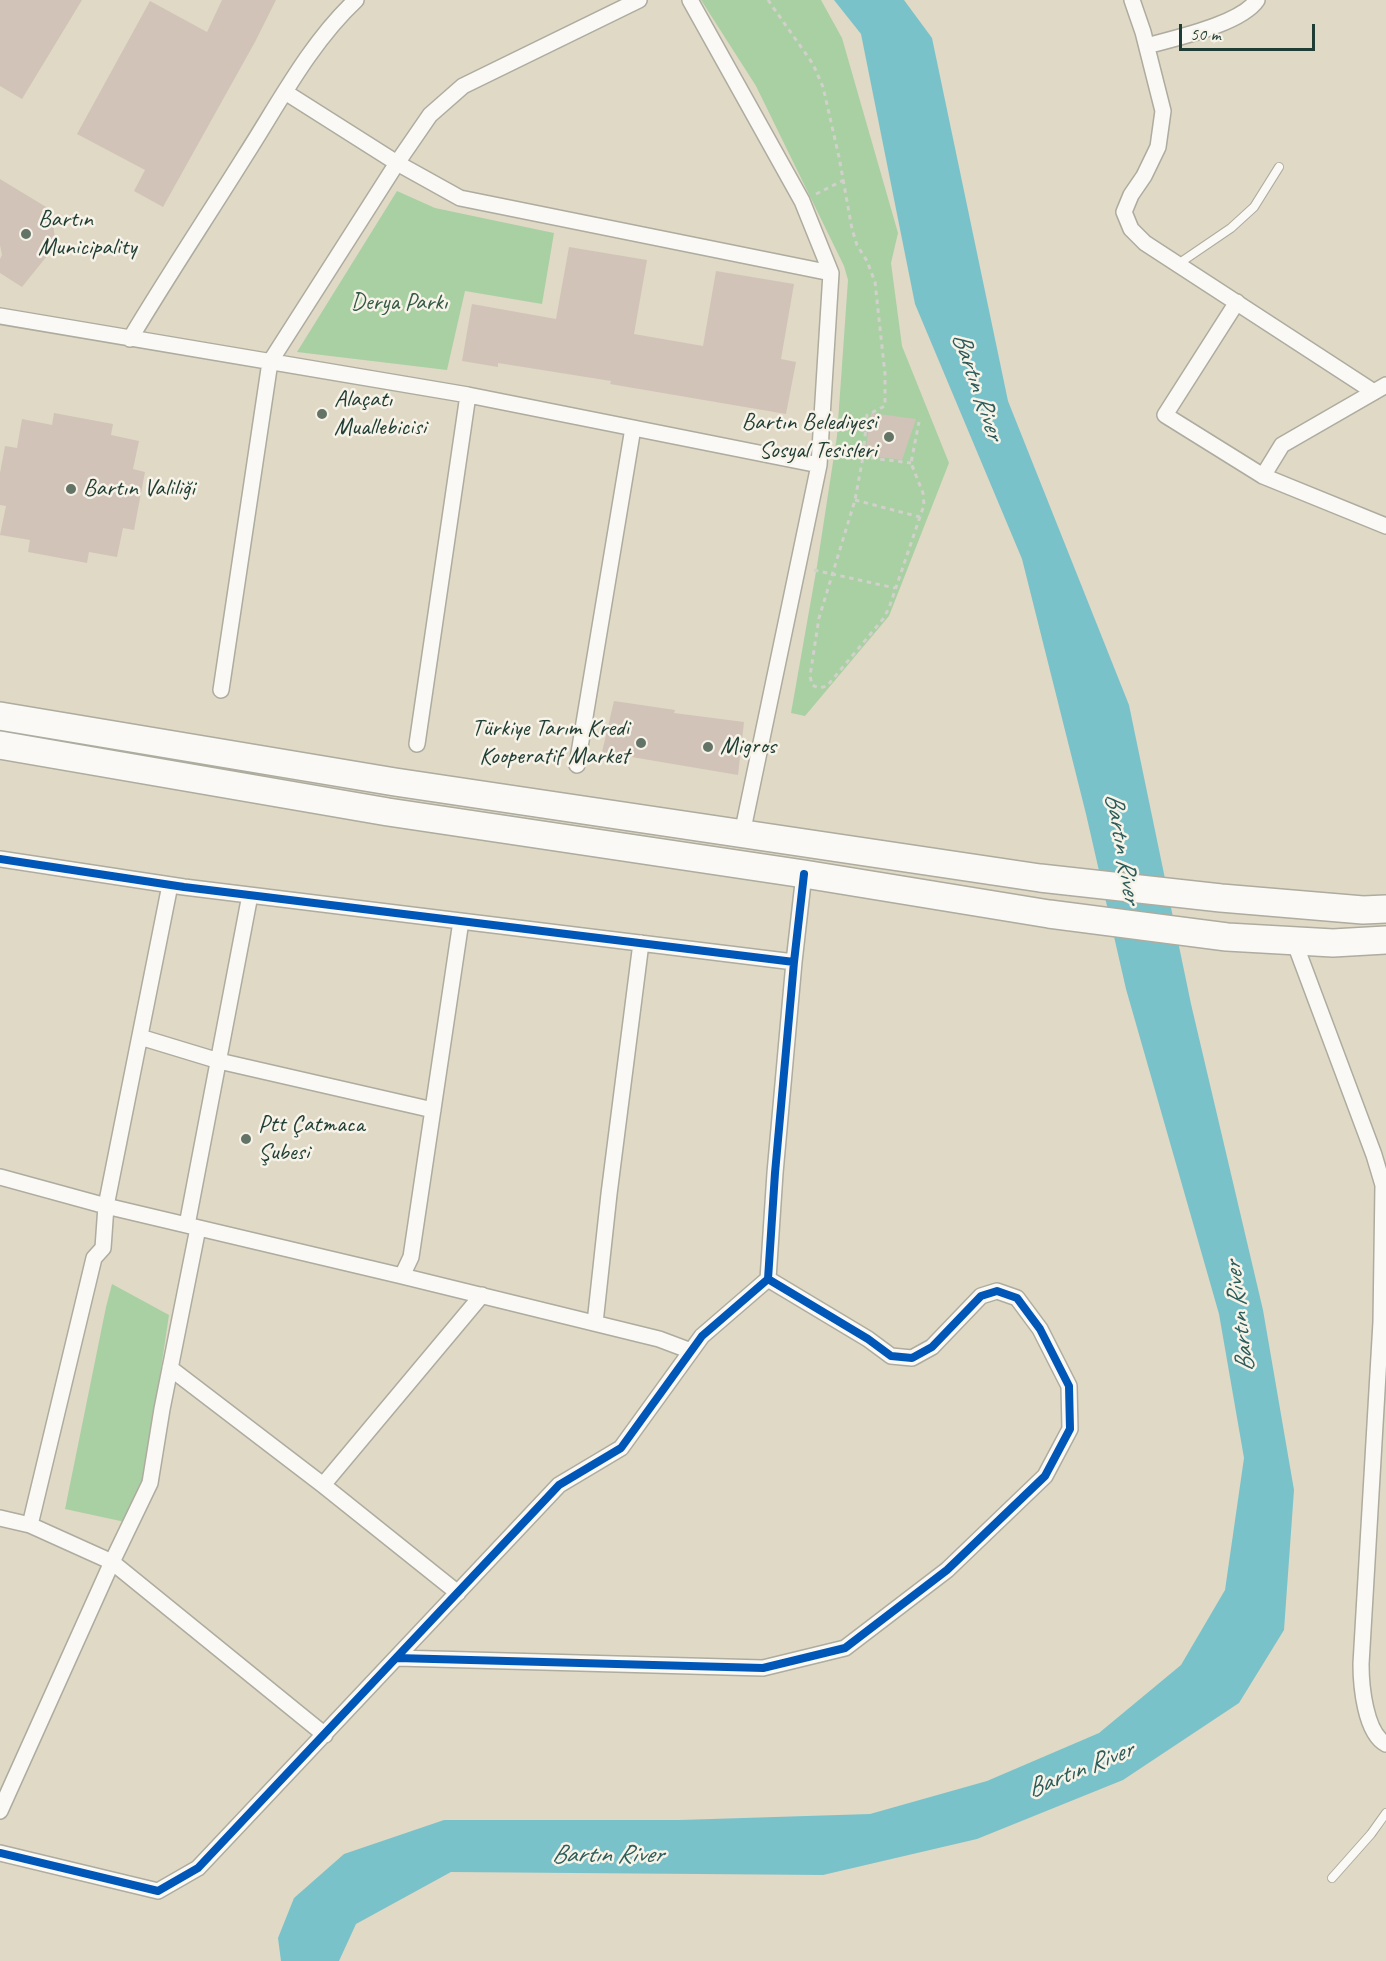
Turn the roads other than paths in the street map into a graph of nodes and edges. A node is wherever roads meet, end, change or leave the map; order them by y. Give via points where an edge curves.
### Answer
1 (356, 0) edge
2 (639, 0) edge
3 (690, 0) edge
4 (1132, 0) edge
5 (1257, 0) edge
6 (1147, 46) junction
7 (285, 92) junction
8 (397, 163) junction
9 (1279, 168) dead end
10 (1180, 265) junction
11 (831, 273) junction
12 (1237, 302) junction
13 (0, 316) edge
14 (130, 339) junction
15 (270, 362) junction
16 (1380, 389) edge
17 (468, 395) junction
18 (633, 428) junction
19 (819, 465) junction
20 (1263, 476) junction
21 (1386, 526) edge
22 (221, 690) dead end
23 (0, 716) edge
24 (417, 744) dead end
25 (0, 745) edge
26 (577, 765) dead end
27 (742, 834) junction
28 (0, 859) edge
29 (804, 874) junction
30 (170, 885) junction
31 (250, 896) junction
32 (1386, 909) edge
33 (461, 921) junction
34 (1386, 940) edge
35 (1294, 941) junction
36 (641, 943) junction
37 (794, 962) junction
38 (140, 1037) junction
39 (219, 1061) junction
40 (433, 1110) junction
41 (0, 1177) edge
42 (1384, 1184) edge
43 (106, 1206) junction
44 (193, 1226) junction
45 (402, 1276) junction
46 (768, 1279) junction
47 (482, 1295) junction
48 (595, 1323) junction
49 (691, 1351) junction
50 (170, 1368) junction
51 (323, 1485) junction
52 (0, 1518) edge
53 (30, 1525) junction
54 (112, 1562) junction
55 (458, 1593) junction
56 (397, 1658) junction
57 (325, 1735) junction
58 (1386, 1744) edge
59 (0, 1811) edge
60 (1386, 1813) edge
61 (0, 1854) edge
62 (1332, 1878) dead end

1 - 7 street via 336,19
2 - 8 street via 463,86 430,115
3 - 11 street via 802,201
4 - 6 street
5 - 6 street via 1251,8 1216,25
6 - 10 street via 1163,111 1158,147 1124,212 1131,229 1144,243
7 - 8 street
7 - 14 street
8 - 11 street via 460,198
8 - 15 street
9 - 10 lane via 1254,207
10 - 12 street
11 - 19 street
12 - 16 street
12 - 20 street via 1165,415
13 - 14 street
14 - 15 street
15 - 17 street
15 - 22 street
16 - 20 street via 1282,445
17 - 18 street
17 - 24 street
18 - 19 street
18 - 26 street
19 - 27 street
20 - 21 street
23 - 27 highway via 395,783
25 - 29 highway via 388,812
27 - 32 highway via 1040,878 1221,898
28 - 30 street
29 - 35 highway via 1049,914 1227,937
29 - 37 street
30 - 31 street
30 - 38 street
31 - 33 street
31 - 39 street
33 - 36 street
33 - 40 street
34 - 35 highway
35 - 42 street
36 - 37 street
36 - 48 street
37 - 46 street
38 - 39 street
38 - 43 street
39 - 40 street
39 - 44 street
40 - 45 street via 411,1257
41 - 43 street
42 - 58 street via 1381,1322 1361,1672 1367,1710 1380,1741
43 - 44 street
43 - 53 street via 103,1248 94,1258
44 - 45 street
44 - 50 street
45 - 47 street
46 - 49 street via 702,1335
46 - 56 street via 891,1356 912,1358 932,1347 981,1296 997,1291 1017,1298 1040,1329 1069,1386 1070,1429 1046,1476 947,1570 845,1648 763,1668
47 - 48 street
47 - 51 street
48 - 49 street
49 - 55 street via 621,1448 559,1485
50 - 51 street
50 - 54 street via 150,1483
51 - 55 street
52 - 53 street
53 - 54 street
54 - 57 street
54 - 59 street
55 - 56 street
56 - 57 street
57 - 61 street via 198,1869 158,1891
60 - 62 lane

